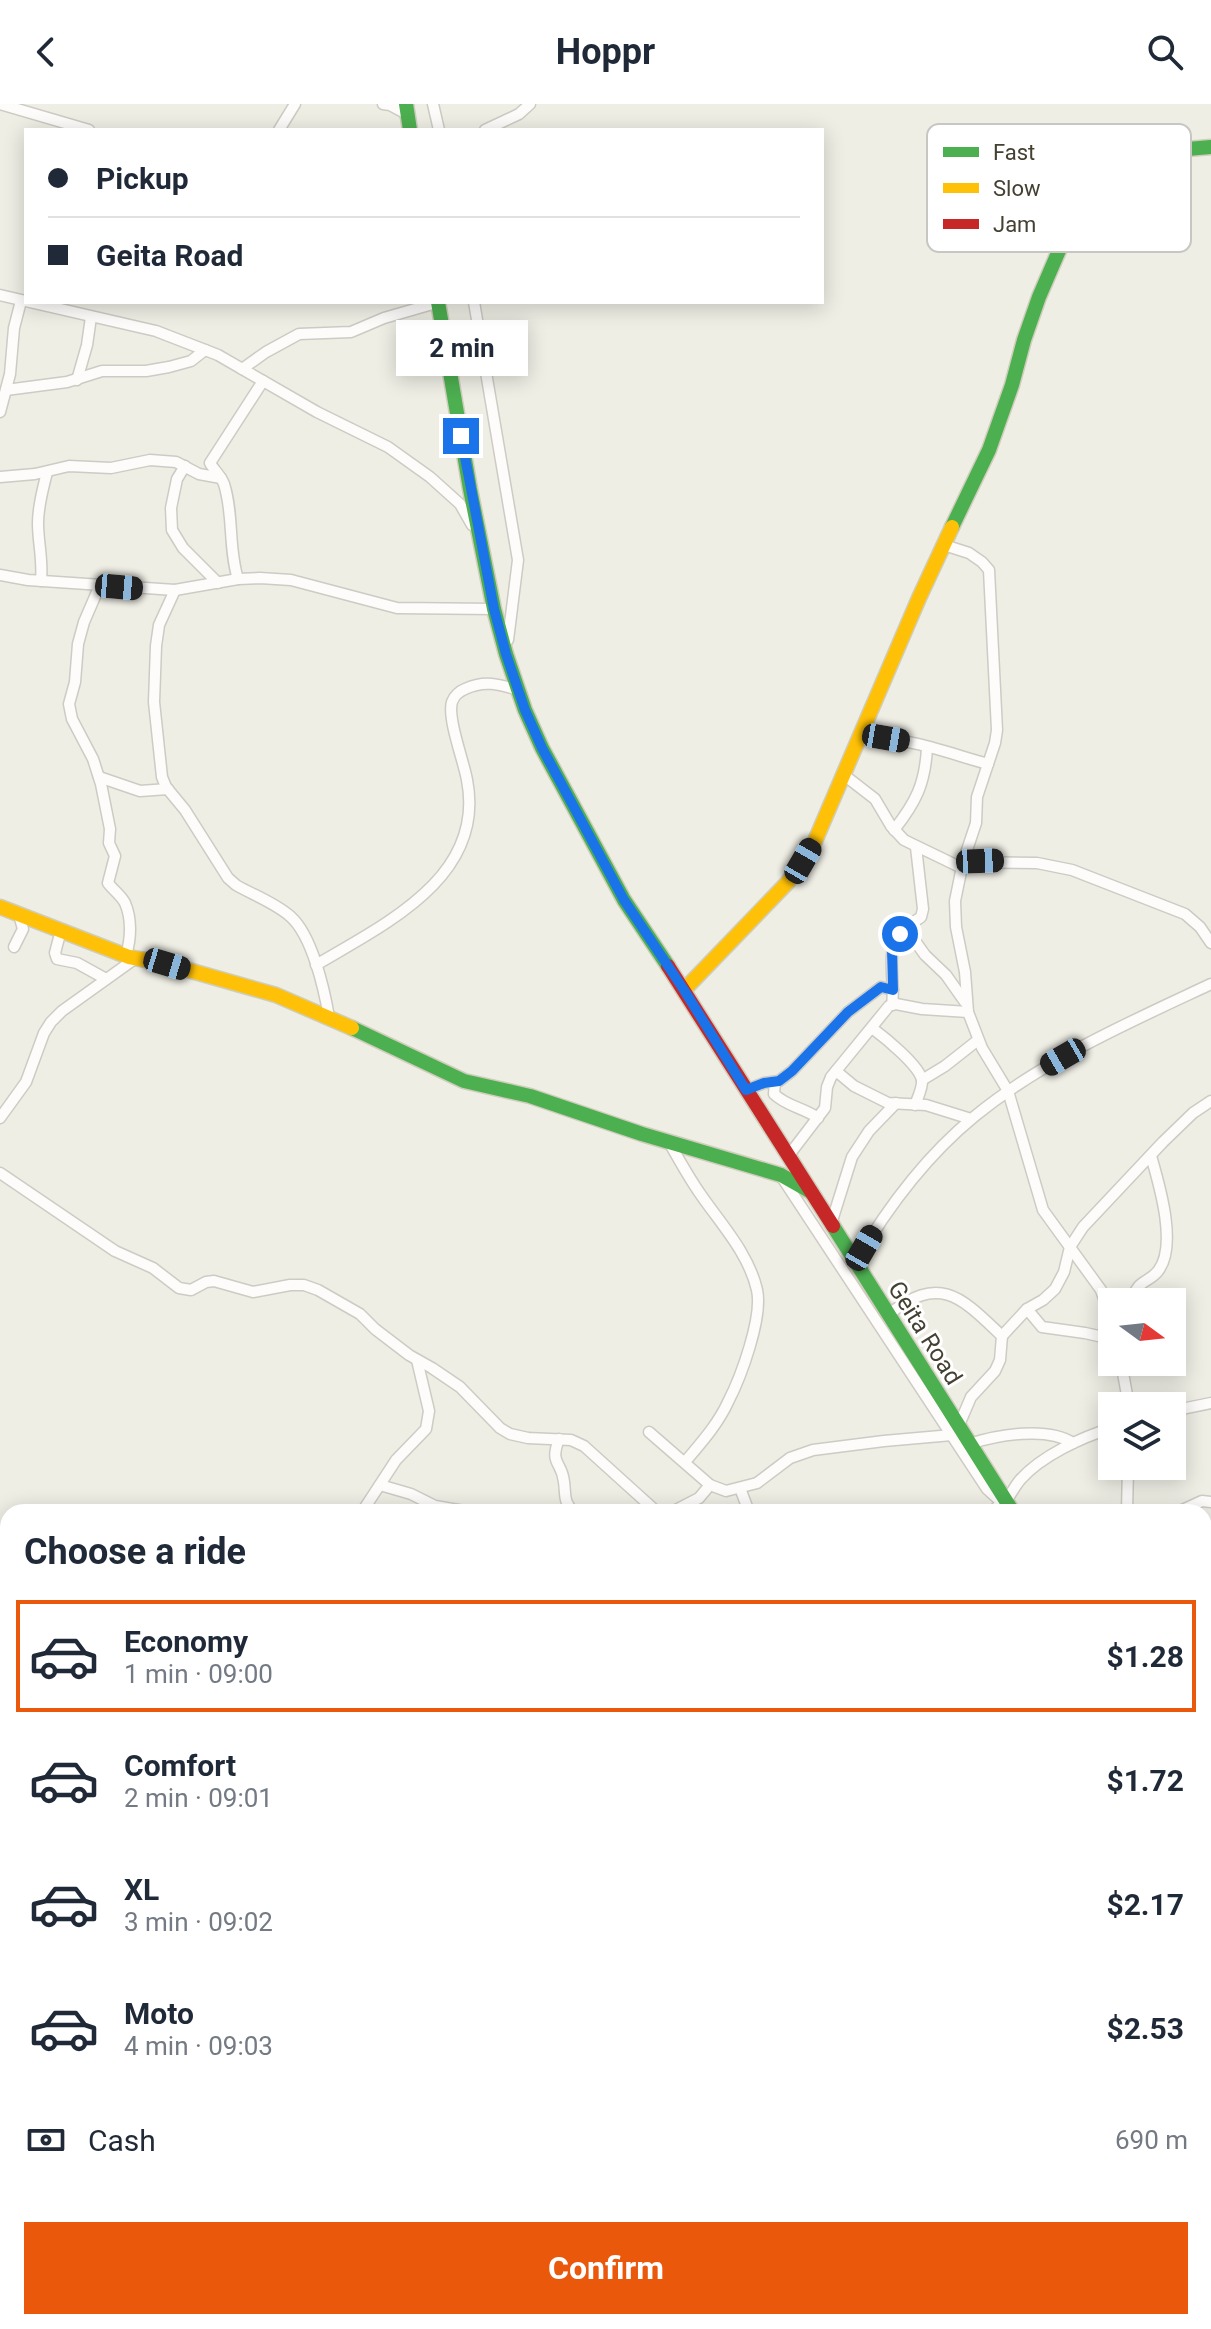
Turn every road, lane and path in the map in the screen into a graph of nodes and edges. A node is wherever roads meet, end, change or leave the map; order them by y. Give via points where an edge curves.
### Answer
1 (0, 104) edge
2 (295, 104) edge
3 (383, 104) edge
4 (433, 104) edge
5 (530, 104) edge
6 (406, 109) edge
7 (82, 128) edge
8 (280, 128) edge
9 (439, 128) edge
10 (489, 128) edge
11 (1211, 147) edge
12 (1191, 149) edge
13 (1058, 252) edge
14 (0, 295) edge
15 (21, 301) junction
16 (24, 302) edge
17 (34, 304) edge
18 (433, 304) edge
19 (438, 304) edge
20 (474, 304) edge
21 (91, 317) junction
22 (205, 350) junction
23 (242, 369) junction
24 (77, 380) junction
25 (263, 381) junction
26 (6, 390) junction
27 (0, 412) edge
28 (185, 466) junction
29 (47, 472) junction
30 (0, 477) edge
31 (221, 478) junction
32 (480, 541) junction
33 (944, 545) junction
34 (0, 575) edge
35 (238, 579) junction
36 (41, 581) junction
37 (218, 583) junction
38 (100, 585) junction
39 (175, 590) junction
40 (494, 609) junction
41 (506, 654) junction
42 (518, 690) junction
43 (860, 740) junction
44 (927, 748) junction
45 (988, 764) junction
46 (844, 775) junction
47 (99, 777) junction
48 (168, 789) junction
49 (894, 830) junction
50 (916, 847) junction
51 (962, 865) junction
52 (0, 907) edge
53 (19, 915) junction
54 (905, 927) junction
55 (61, 930) junction
56 (1211, 943) edge
57 (14, 947) dead end
58 (131, 957) junction
59 (316, 965) junction
60 (106, 979) junction
61 (1211, 984) edge
62 (684, 990) junction
63 (893, 990) junction
64 (892, 1005) junction
65 (967, 1008) junction
66 (329, 1017) junction
67 (872, 1028) junction
68 (978, 1040) junction
69 (836, 1071) junction
70 (922, 1080) junction
71 (775, 1082) junction
72 (746, 1090) junction
73 (1008, 1091) junction
74 (1211, 1101) edge
75 (896, 1103) junction
76 (915, 1105) junction
77 (0, 1118) edge
78 (818, 1118) junction
79 (971, 1119) junction
80 (669, 1142) junction
81 (789, 1155) junction
82 (1151, 1156) junction
83 (0, 1173) edge
84 (781, 1175) junction
85 (811, 1192) junction
86 (831, 1224) junction
87 (1070, 1247) junction
88 (855, 1263) junction
89 (1100, 1288) edge
90 (1138, 1288) edge
91 (1027, 1309) junction
92 (888, 1315) junction
93 (1002, 1336) junction
94 (1098, 1336) edge
95 (417, 1360) junction
96 (1211, 1403) edge
97 (1186, 1408) edge
98 (955, 1431) junction
99 (649, 1432) dead end
100 (1098, 1433) edge
101 (559, 1439) junction
102 (1073, 1443) junction
103 (969, 1444) junction
104 (685, 1462) junction
105 (1128, 1480) edge
106 (380, 1485) junction
107 (710, 1485) junction
108 (740, 1488) junction
109 (367, 1504) edge
110 (431, 1504) edge
111 (567, 1504) edge
112 (648, 1504) edge
113 (687, 1504) edge
114 (746, 1504) edge
115 (1004, 1504) edge
116 (1005, 1504) edge
117 (1008, 1504) edge
118 (1127, 1504) edge

1 - 7 street
2 - 8 street
3 - 6 street
4 - 9 street
5 - 10 street
11 - 12 main road
13 - 33 main road via 989,450
14 - 15 street
15 - 16 street
15 - 26 street
17 - 21 street
18 - 23 street via 351,332 299,334
19 - 32 main road, Geita Road
20 - 41 street via 518,560
21 - 22 street via 156,331
21 - 24 street
22 - 23 street
22 - 24 street via 169,367 102,371
23 - 25 street
24 - 26 street
25 - 31 street via 210,463
25 - 32 street via 388,447 430,477 460,504
26 - 27 street
28 - 29 street via 150,460
28 - 31 street
28 - 37 street via 171,508 172,530
29 - 30 street
29 - 36 street via 39,513
31 - 35 street
32 - 40 main road, Geita Road
33 - 43 main road
33 - 45 street via 969,553 989,570 997,730
34 - 36 street
35 - 37 street
35 - 40 street via 291,580 397,608
36 - 38 street
37 - 39 street
38 - 39 street
38 - 47 street via 78,644 69,704
39 - 48 street via 159,625 154,702 162,777
40 - 41 main road, Geita Road
41 - 42 main road, Geita Road
42 - 59 street via 478,683 452,702 471,800 468,829 457,856 424,894 388,923
42 - 62 main road, Geita Road via 542,748 624,900
43 - 44 street via 886,738
43 - 46 main road
44 - 45 street
44 - 49 street via 923,781
45 - 51 street
46 - 49 street via 875,799
46 - 62 main road via 803,861
47 - 48 street via 145,792
47 - 58 street via 115,856 108,879 124,902
48 - 59 street via 228,878 291,917
49 - 50 street
50 - 51 street
50 - 54 street via 923,909 921,917
51 - 56 street via 1037,863 1072,870 1185,914
51 - 65 street via 955,913
52 - 53 main road
53 - 55 main road
53 - 57 street via 23,929
54 - 63 street via 892,951
54 - 65 street
55 - 58 main road
55 - 60 street via 57,959
58 - 60 street
58 - 66 main road via 243,984
59 - 66 street
60 - 77 street via 51,1022 26,1082
61 - 73 street via 1080,1048
62 - 72 main road, Geita Road
63 - 64 street
63 - 71 street via 881,987 871,993
64 - 65 street
64 - 67 street
65 - 68 street
66 - 80 main road via 464,1081 531,1096
67 - 69 street
67 - 70 street
68 - 70 street
68 - 73 street
69 - 75 street via 870,1095
69 - 78 street
70 - 76 street
71 - 72 street
71 - 78 street via 779,1099
72 - 81 main road, Geita Road
73 - 79 street
73 - 87 street via 1043,1210
74 - 82 street
75 - 76 street
75 - 86 street via 852,1157
76 - 79 street
78 - 81 street
79 - 88 street via 892,1203
80 - 84 main road
80 - 104 street via 724,1226 758,1292 754,1329 728,1403
81 - 85 main road, Geita Road
82 - 87 street
82 - 90 street via 1166,1243 1157,1274
83 - 95 street via 179,1288 191,1290 214,1281 253,1292 304,1285 360,1314
84 - 85 main road
84 - 98 street
85 - 86 main road, Geita Road
86 - 88 main road, Geita Road
87 - 89 street
87 - 91 street via 1055,1289
88 - 92 main road, Geita Road
91 - 93 street
91 - 94 street via 1042,1327
92 - 93 street via 913,1297 945,1294 963,1301
92 - 98 main road, Geita Road
93 - 98 street via 995,1371 971,1397
95 - 101 street via 460,1387 510,1434
95 - 106 street via 429,1421
96 - 97 street
98 - 103 main road, Geita Road
98 - 108 street via 813,1450
98 - 115 street via 987,1489
99 - 104 street
100 - 102 street
101 - 111 street via 555,1462
101 - 112 street via 584,1446
102 - 103 street via 1039,1433 993,1436
102 - 117 street via 1020,1479
103 - 116 main road, Geita Road
104 - 107 street
105 - 118 street
106 - 109 street
106 - 110 street
107 - 108 street via 726,1491
107 - 113 street
108 - 114 street

